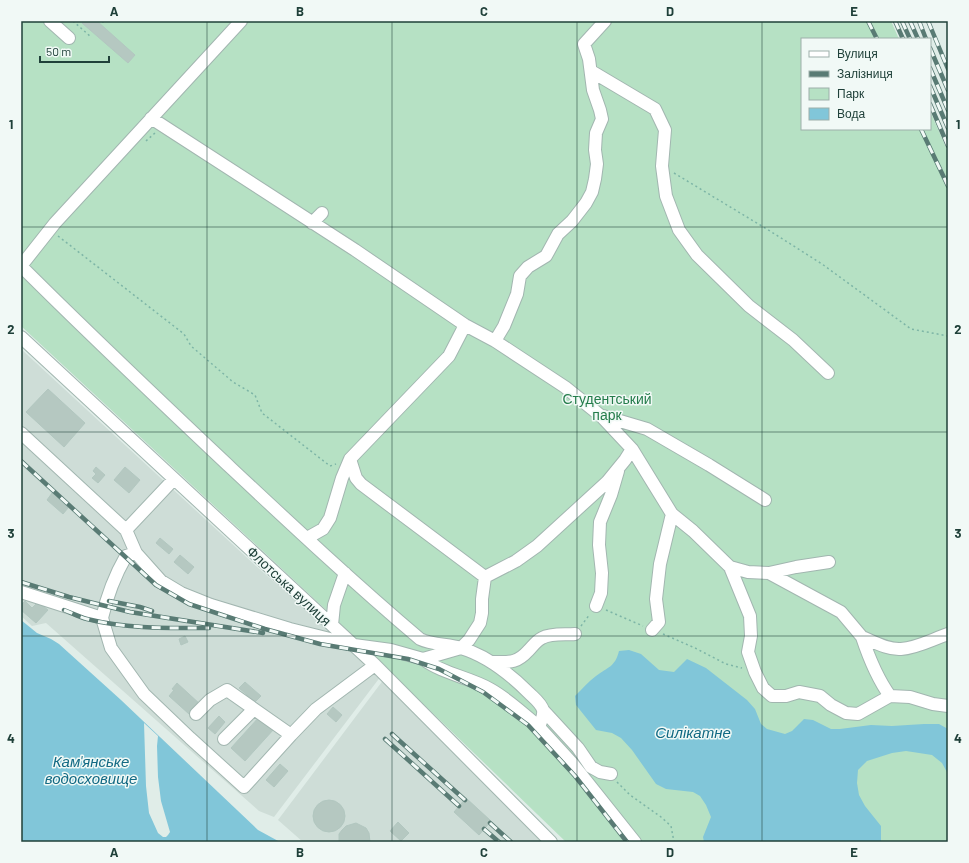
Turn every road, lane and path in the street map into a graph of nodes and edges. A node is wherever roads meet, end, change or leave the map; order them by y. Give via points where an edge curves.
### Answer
1 (50, 21) edge
2 (73, 21) edge
3 (102, 21) edge
4 (106, 21) edge
5 (241, 21) edge
6 (605, 21) edge
7 (91, 37) dead end
8 (69, 38) dead end
9 (591, 71) junction
10 (151, 118) junction
11 (662, 166) junction
12 (322, 213) dead end
13 (312, 223) junction
14 (50, 230) junction
15 (21, 266) edge
16 (465, 325) junction
17 (948, 336) edge
18 (21, 337) edge
19 (495, 341) junction
20 (828, 373) dead end
21 (602, 416) junction
22 (21, 433) edge
23 (632, 448) junction
24 (350, 459) junction
25 (620, 466) junction
26 (174, 479) junction
27 (765, 500) dead end
28 (672, 514) junction
29 (126, 530) junction
30 (307, 538) junction
31 (136, 553) junction
32 (829, 562) dead end
33 (730, 567) junction
34 (345, 573) junction
35 (769, 573) junction
36 (485, 577) junction
37 (21, 592) edge
38 (596, 606) dead end
39 (102, 618) junction
40 (332, 625) junction
41 (652, 630) dead end
42 (575, 634) dead end
43 (948, 634) edge
44 (862, 637) junction
45 (354, 645) junction
46 (461, 648) junction
47 (423, 658) junction
48 (491, 662) junction
49 (375, 665) junction
50 (890, 696) junction
51 (948, 706) edge
52 (254, 709) junction
53 (543, 710) junction
54 (196, 714) dead end
55 (539, 727) junction
56 (291, 735) junction
57 (224, 739) dead end
58 (611, 774) joint
59 (550, 842) edge
60 (635, 842) edge
61 (674, 842) edge

1 - 8 street
2 - 7 path
3 - 4 path
5 - 10 street
6 - 9 street via 584,44
9 - 11 street via 655,109 665,130
9 - 19 street via 593,90 602,119 596,133 597,164 592,192 572,221 558,234 546,256 528,267 520,276 518,294
10 - 13 street
10 - 14 street
11 - 17 path via 822,264 911,328
11 - 20 street via 666,196 679,230 697,255 749,306 793,340
12 - 13 street
13 - 16 street
14 - 15 street
14 - 24 path via 184,334 191,346 233,382 255,395 262,413 330,466
15 - 30 street via 124,367
16 - 19 street
16 - 24 street via 449,356
18 - 26 street, Флотська вулиця
19 - 21 street via 565,387
21 - 23 street
21 - 27 street via 647,429
22 - 29 street
23 - 25 street
23 - 28 street
24 - 30 street via 330,518 323,529
24 - 36 street via 356,478 361,484
25 - 36 street via 607,482 538,546
25 - 38 street via 600,522 602,573 601,593
26 - 29 street
26 - 40 street, Флотська вулиця
28 - 33 street
28 - 41 street via 660,564 656,599 659,622
29 - 31 street
30 - 34 street
31 - 39 street via 126,556 116,574
31 - 45 street via 161,580 181,593 276,625
32 - 35 street via 796,566
33 - 35 street via 748,572
33 - 50 street via 750,616 751,636 748,652 763,688 772,696 786,696 799,692 820,696 846,713 858,714
34 - 40 street via 334,605
34 - 46 street via 420,639
35 - 44 street via 841,612
36 - 46 street via 480,623
37 - 39 street
39 - 56 street via 111,648 144,694 244,788
40 - 45 street, Флотська вулиця
42 - 48 street via 542,638 519,660
43 - 44 street via 924,644 900,649 882,646
44 - 50 street via 881,683
45 - 47 street
45 - 49 street, Флотська вулиця
46 - 47 street
46 - 48 street
47 - 55 street via 432,666 490,689
48 - 53 street via 523,687
49 - 56 street via 316,709
49 - 59 street, Флотська вулиця
50 - 51 street via 910,697
52 - 54 street via 227,690 210,700
52 - 56 street
52 - 57 street
53 - 55 street
53 - 58 street via 578,748 591,767
55 - 60 street via 572,763
58 - 61 path via 630,795 670,826

